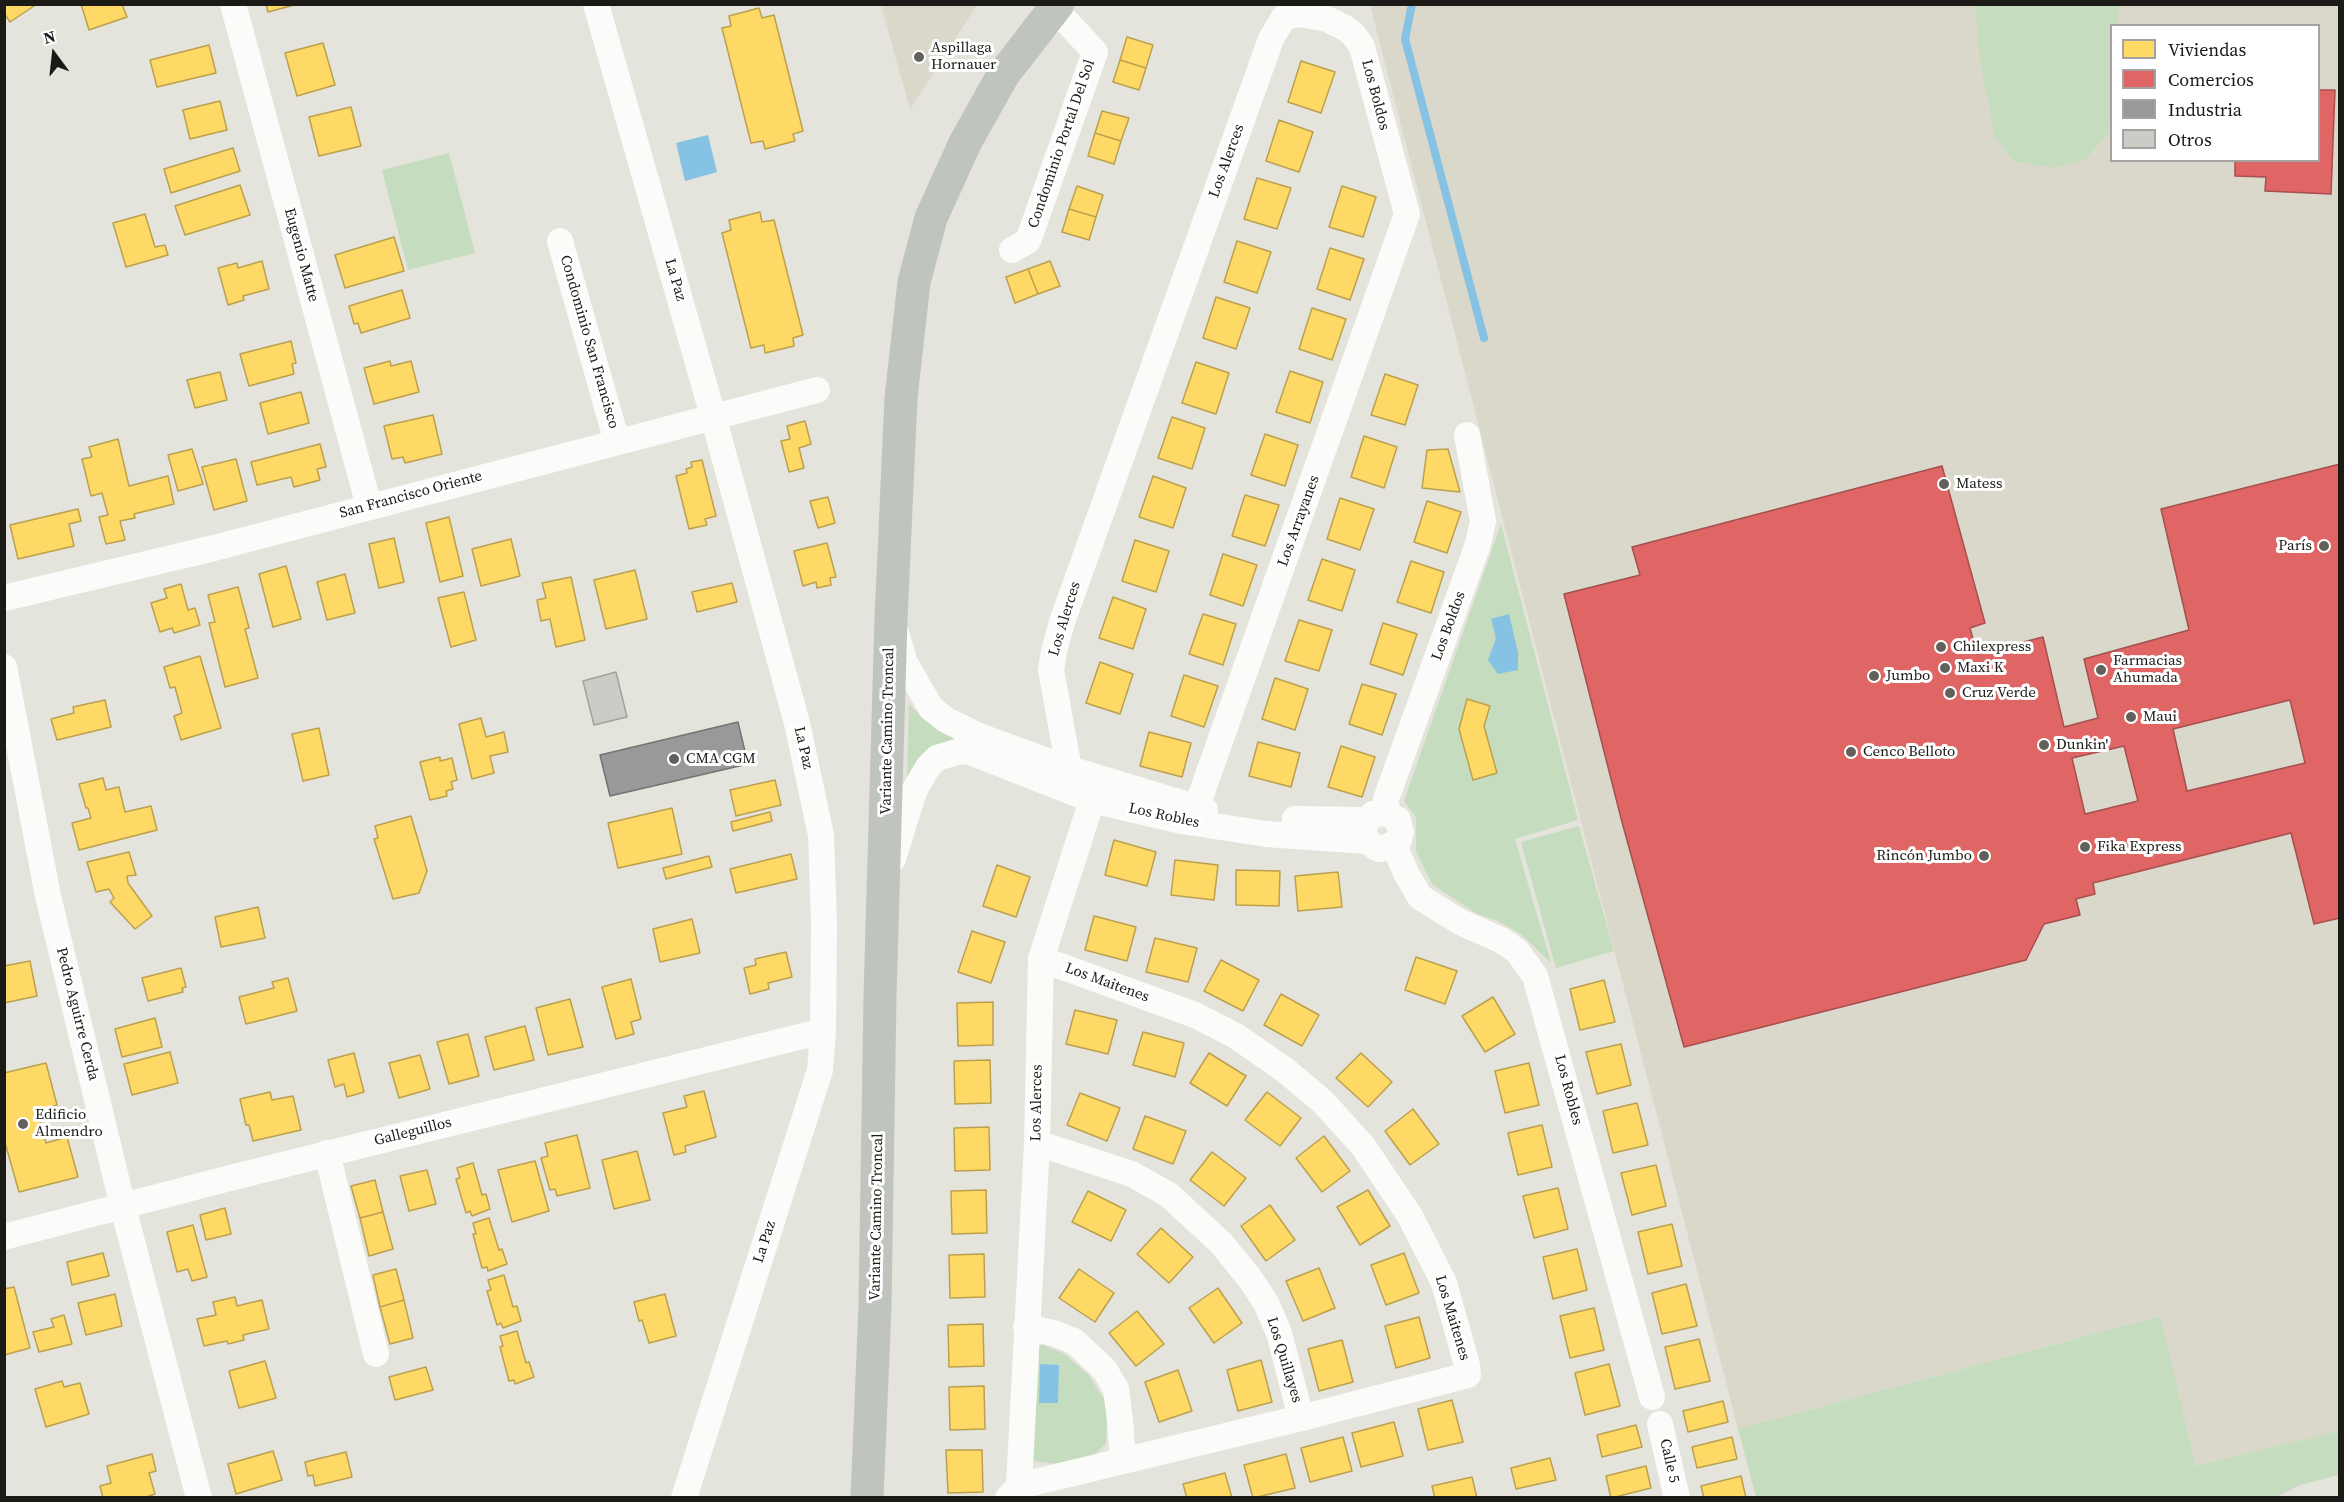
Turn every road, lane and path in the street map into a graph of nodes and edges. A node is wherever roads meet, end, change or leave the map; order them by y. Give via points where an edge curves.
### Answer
1 (232, 4) edge
2 (596, 4) edge
3 (1056, 6) edge
4 (1299, 14) joint
5 (1407, 214) joint
6 (560, 241) dead end
7 (1012, 250) dead end
8 (818, 390) dead end
9 (713, 416) junction
10 (1467, 435) dead end
11 (617, 442) junction
12 (369, 506) junction
13 (4, 598) edge
14 (891, 619) junction
15 (4, 667) edge
16 (975, 744) junction
17 (1069, 769) junction
18 (1092, 800) junction
19 (1189, 815) junction
20 (1373, 825) junction
21 (885, 886) junction
22 (1041, 959) junction
23 (823, 1031) junction
24 (1037, 1143) junction
25 (327, 1154) junction
26 (123, 1207) junction
27 (4, 1237) edge
28 (1026, 1327) junction
29 (376, 1354) dead end
30 (1652, 1397) dead end
31 (1301, 1418) junction
32 (1660, 1424) dead end
33 (1123, 1461) junction
34 (1013, 1492) edge
35 (199, 1497) edge
36 (684, 1497) edge
37 (867, 1497) edge
38 (1677, 1497) edge

1 - 12 street, Eugenio Matte
2 - 9 street, La Paz
3 - 7 street, Condominio Portal Del Sol via 1095,52 1028,241
3 - 14 main road, Variante Camino Troncal via 1003,75 965,142 931,218 914,282 901,398
4 - 5 street, Los Boldos via 1327,19 1346,28 1362,47
4 - 17 street, Los Alerces via 1284,17 1271,39 1062,622 1051,670
5 - 19 street, Los Arrayanes
6 - 11 street, Condominio San Francisco
8 - 9 street, San Francisco Oriente
9 - 11 street, San Francisco Oriente
9 - 23 street, La Paz via 797,723 821,835
10 - 20 street, Los Boldos via 1484,521 1386,799
11 - 12 street, San Francisco Oriente
12 - 13 street, San Francisco Oriente
14 - 16 street, Los Robles via 905,663 930,708
14 - 21 main road, Variante Camino Troncal
15 - 26 street, Pedro Aguirre Cerda via 48,896
16 - 17 street, Los Robles
16 - 18 street, Los Robles
16 - 21 street, Los Robles via 937,758 928,767 914,791
17 - 18 street, Los Alerces
17 - 19 street, Los Robles via 1146,792
18 - 19 street, Los Robles
18 - 22 street, Los Alerces
19 - 20 street, Los Robles via 1266,834
20 - 30 street, Los Robles via 1378,849 1394,845 1420,897 1460,922 1501,940 1517,951 1535,976
21 - 37 main road, Variante Camino Troncal
22 - 24 street, Los Alerces
22 - 31 street, Los Maitenes via 1195,1014 1256,1049 1323,1102 1363,1146 1410,1216 1444,1283 1468,1375
23 - 25 street, Galleguillos
23 - 36 street, La Paz via 820,1070
24 - 28 street, Los Alerces
24 - 31 street, Los Quillayes via 1132,1174 1169,1195 1221,1243 1266,1303 1279,1333
25 - 26 street, Galleguillos
25 - 29 street
26 - 27 street, Galleguillos
26 - 35 street, Pedro Aguirre Cerda
28 - 33 street via 1074,1341 1105,1371 1116,1389
28 - 34 street, Los Alerces
31 - 33 street, Los Maitenes
32 - 38 street, Calle 5
33 - 34 street, Los Maitenes

